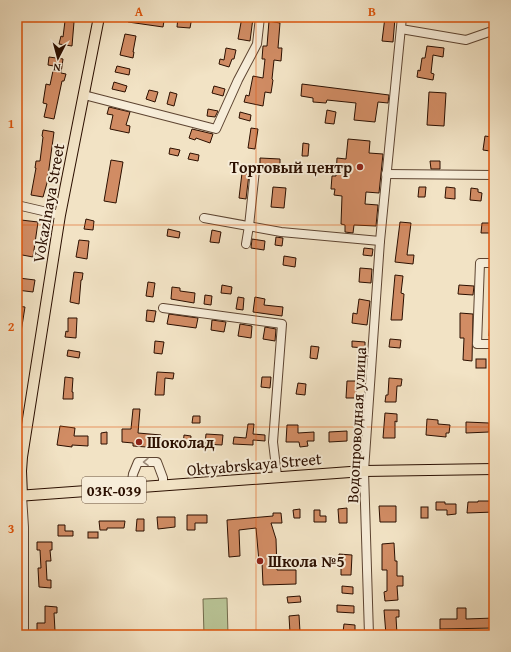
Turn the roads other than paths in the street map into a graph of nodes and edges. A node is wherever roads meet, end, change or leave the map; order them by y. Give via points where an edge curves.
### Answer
1 (99, 17) edge
2 (260, 17) edge
3 (402, 17) edge
4 (401, 29) junction
5 (494, 31) edge
6 (84, 95) junction
7 (255, 170) dead end
8 (386, 174) junction
9 (494, 175) edge
10 (17, 205) edge
11 (60, 215) junction
12 (204, 218) dead end
13 (249, 226) junction
14 (380, 241) junction
15 (246, 244) dead end
16 (494, 263) edge
17 (163, 308) dead end
18 (494, 344) edge
19 (494, 469) edge
20 (364, 470) junction
21 (277, 476) junction
22 (163, 486) junction
23 (131, 488) junction
24 (20, 496) edge
25 (22, 631) edge
26 (369, 635) edge

1 - 6 main road, Vokazlnaya Street
2 - 6 street via 257,44 216,129
3 - 4 street, Водопроводная улица
4 - 5 street via 466,40
4 - 8 street, Водопроводная улица
6 - 11 main road, Vokazlnaya Street
7 - 13 street
8 - 9 street
8 - 14 street, Водопроводная улица
10 - 11 street
11 - 24 main road, Vokazlnaya Street via 22,457
12 - 13 street
13 - 14 street via 281,232
13 - 15 street
14 - 20 street, Водопроводная улица
16 - 18 street via 480,263 477,344
17 - 21 street via 282,324 273,442
19 - 20 main road, Oktyabrskaya Street / 03К-039
20 - 21 main road, Oktyabrskaya Street / 03К-039
20 - 26 street, Водопроводная улица
21 - 22 main road, Oktyabrskaya Street / 03К-039
22 - 23 main road, Oktyabrskaya Street / 03К-039
22 -> 23 street via 157,462 138,462
23 - 24 main road, Oktyabrskaya Street / 03К-039
24 - 25 street, Vokazlnaya Street via 24,527

